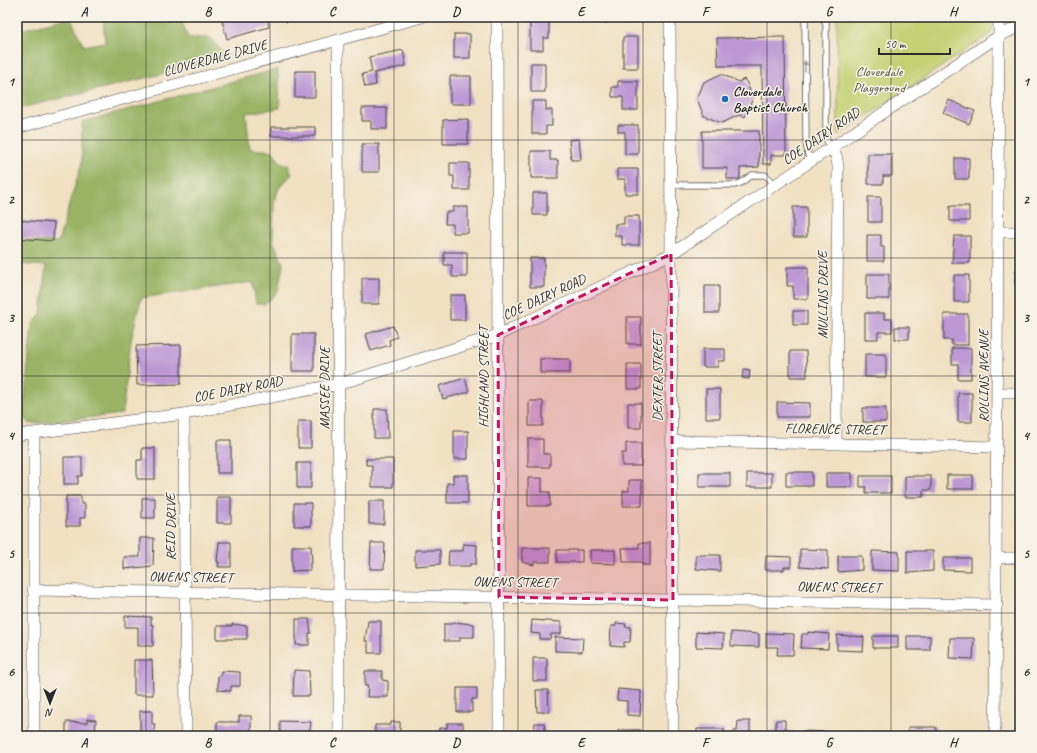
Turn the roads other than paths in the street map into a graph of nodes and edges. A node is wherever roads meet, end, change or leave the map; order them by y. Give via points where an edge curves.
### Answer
1 (422, 17) edge
2 (497, 17) edge
3 (670, 17) edge
4 (805, 17) edge
5 (999, 17) edge
6 (823, 18) edge
7 (1020, 26) edge
8 (999, 36) junction
9 (338, 40) junction
10 (17, 128) edge
11 (830, 148) junction
12 (812, 160) junction
13 (776, 184) junction
14 (671, 185) junction
15 (998, 232) junction
16 (1020, 232) edge
17 (671, 254) junction
18 (498, 335) junction
19 (339, 384) junction
20 (997, 393) junction
21 (1020, 393) edge
22 (184, 414) junction
23 (34, 433) junction
24 (17, 435) edge
25 (672, 441) junction
26 (836, 444) junction
27 (997, 447) junction
28 (997, 558) junction
29 (1020, 558) edge
30 (33, 590) junction
31 (185, 592) junction
32 (339, 594) junction
33 (498, 597) junction
34 (673, 600) junction
35 (997, 605) junction
36 (34, 736) edge
37 (186, 736) edge
38 (339, 736) edge
39 (499, 736) edge
40 (673, 736) edge
41 (995, 736) edge

1 - 9 street, CLOVERDALE DRIVE
2 - 18 street, HIGHLAND STREET
3 - 14 street, DEXTER STREET
12 -> 4 lane via 808,155 806,142
5 - 8 street, ROLLINS AVENUE
6 - 11 lane via 826,22 826,138
7 - 8 street, COE DAIRY ROAD
8 - 11 street, COE DAIRY ROAD
8 - 15 street, ROLLINS AVENUE
9 - 10 street, CLOVERDALE DRIVE
9 - 19 street, MASSEE DRIVE
11 - 12 street, COE DAIRY ROAD
11 - 26 street, MULLINS DRIVE via 836,155 838,166
12 - 13 street, COE DAIRY ROAD
13 - 14 lane via 765,175 752,175 742,183 735,184
13 - 17 street, COE DAIRY ROAD
14 - 17 street, DEXTER STREET
15 - 16 street
15 - 20 street, ROLLINS AVENUE
17 - 18 street, COE DAIRY ROAD
17 - 25 street, DEXTER STREET
18 - 19 street, COE DAIRY ROAD
18 - 33 street, HIGHLAND STREET
19 - 22 street, COE DAIRY ROAD
19 - 32 street, MASSEE DRIVE
20 - 21 street
20 - 27 street, ROLLINS AVENUE
22 - 23 street, COE DAIRY ROAD
22 - 31 street, REID DRIVE
23 - 24 street, COE DAIRY ROAD
23 - 30 street
25 - 26 street, FLORENCE STREET
25 - 34 street, DEXTER STREET
26 - 27 street, FLORENCE STREET
27 - 28 street, ROLLINS AVENUE
28 - 29 street
28 - 35 street, ROLLINS AVENUE
30 - 31 street, OWENS STREET
30 - 36 street
31 - 32 street, OWENS STREET
31 - 37 street, REID DRIVE
32 - 33 street, OWENS STREET
32 - 38 street, MASSEE DRIVE
33 - 34 street, OWENS STREET
33 - 39 street, HIGHLAND STREET
34 - 35 street, OWENS STREET
34 - 40 street, DEXTER STREET
35 - 41 street, ROLLINS AVENUE

